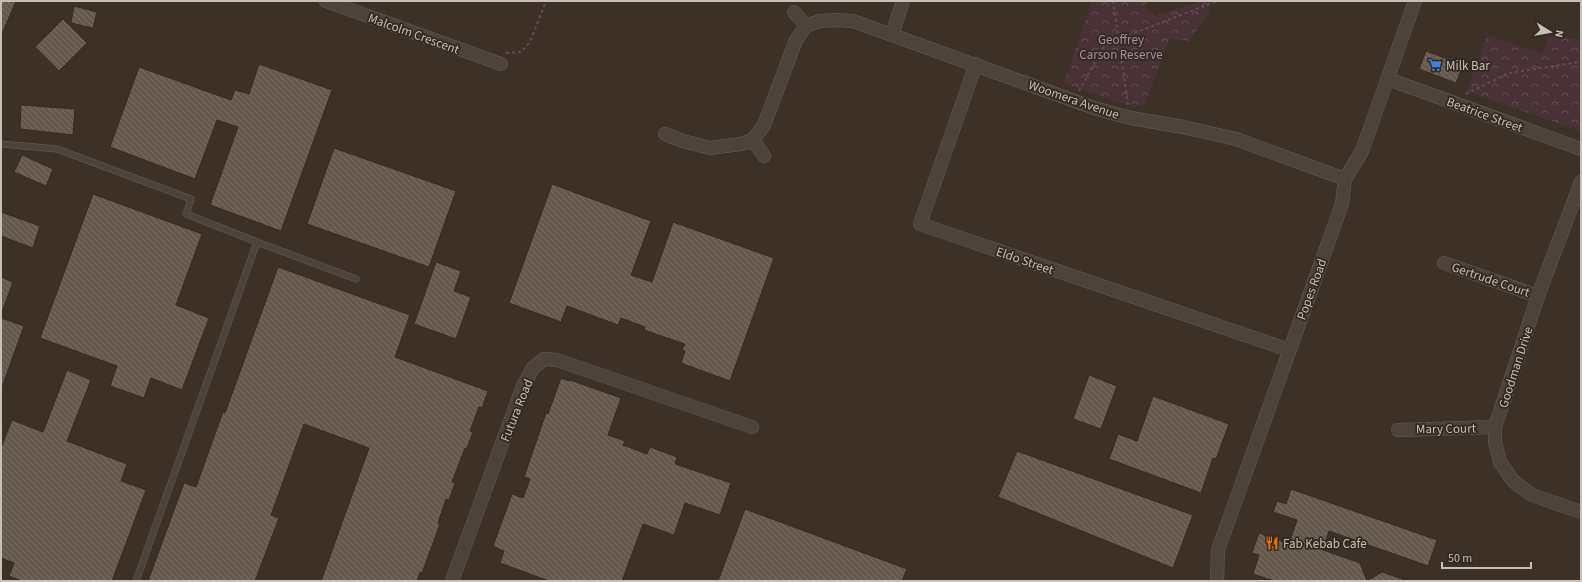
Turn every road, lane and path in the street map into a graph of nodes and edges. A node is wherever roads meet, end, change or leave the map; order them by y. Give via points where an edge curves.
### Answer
1 (326, 1) edge
2 (546, 1) edge
3 (903, 1) edge
4 (1113, 1) edge
5 (1217, 1) edge
6 (1416, 1) edge
7 (794, 12) dead end
8 (806, 26) junction
9 (892, 35) junction
10 (1119, 39) junction
11 (499, 63) joint
12 (1581, 63) edge
13 (976, 64) junction
14 (1388, 79) junction
15 (1074, 101) junction
16 (1451, 102) junction
17 (1130, 118) junction
18 (666, 134) dead end
19 (753, 140) junction
20 (1, 144) edge
21 (1581, 149) edge
22 (764, 156) dead end
23 (1345, 179) junction
24 (1581, 182) edge
25 (257, 242) junction
26 (1444, 262) dead end
27 (356, 280) dead end
28 (1538, 296) junction
29 (1289, 350) junction
30 (752, 427) dead end
31 (1495, 427) junction
32 (1398, 430) dead end
33 (1581, 512) edge
34 (136, 581) edge
35 (452, 581) edge
36 (1217, 581) edge

1 - 11 street, Malcolm Crescent
2 - 11 path via 530,42 521,52 506,53
3 - 9 street
4 - 10 path
5 - 10 path
6 - 14 street, Popes Road
7 - 8 street
8 - 9 street, Woomera Avenue via 819,21 853,21
8 - 19 street via 796,40 764,125
9 - 13 street, Woomera Avenue
10 - 15 path via 1103,48
10 - 17 path
12 - 16 path via 1509,73
13 - 15 street, Woomera Avenue
13 - 29 street, Eldo Street via 920,224
14 - 16 street, Beatrice Street
14 - 23 street, Popes Road via 1362,151
15 - 17 street, Woomera Avenue
16 - 21 street, Beatrice Street
17 - 23 street, Woomera Avenue via 1236,139
18 - 19 street via 710,148
19 - 22 street
20 - 25 lane via 57,149 191,198 186,214
23 - 29 street, Popes Road via 1342,204
24 - 28 street, Goodman Drive
25 - 27 lane
25 - 34 lane
26 - 28 street, Gertrude Court
28 - 31 street, Goodman Drive
29 - 36 street, Popes Road via 1218,550
30 - 35 street, Futura Road via 558,360 544,359 533,368 523,386
31 - 32 street, Mary Court
31 - 33 street, Goodman Drive via 1500,462 1514,481 1532,495

